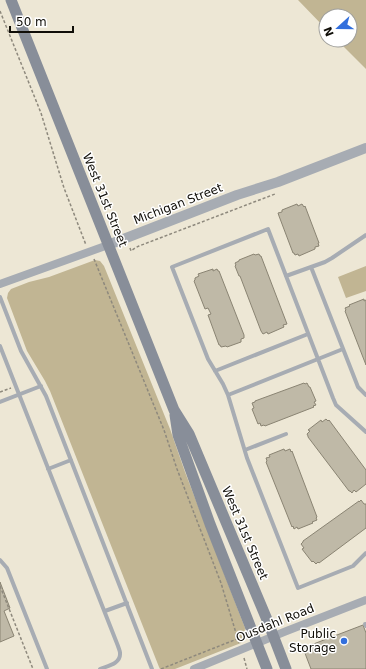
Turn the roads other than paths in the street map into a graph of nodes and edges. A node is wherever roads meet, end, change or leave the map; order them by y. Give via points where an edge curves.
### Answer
1 (11, 0) edge
2 (366, 148) edge
3 (366, 235) edge
4 (108, 245) junction
5 (311, 267) junction
6 (286, 276) junction
7 (0, 284) edge
8 (0, 297) edge
9 (308, 334) junction
10 (0, 346) edge
11 (343, 350) junction
12 (318, 359) junction
13 (215, 371) junction
14 (41, 386) junction
15 (19, 394) junction
16 (228, 395) junction
17 (366, 395) edge
18 (0, 402) edge
19 (174, 410) junction
20 (366, 432) edge
21 (286, 434) dead end
22 (244, 450) junction
23 (71, 460) junction
24 (48, 469) junction
25 (366, 553) edge
26 (0, 560) edge
27 (366, 600) edge
28 (127, 603) junction
29 (105, 611) junction
30 (273, 637) junction
31 (257, 644) junction
32 (47, 669) edge
33 (100, 669) edge
34 (152, 669) edge
35 (194, 669) edge
36 (267, 669) edge
37 (286, 669) edge

1 - 4 main road, West 31st Street
2 - 4 street, Michigan Street
3 - 5 lane via 332,258
4 - 7 street, Michigan Street
4 - 19 main road, West 31st Street
5 - 6 lane
5 - 11 lane
6 - 9 lane
6 - 13 lane via 268,229 172,267
8 - 14 lane via 22,351
9 - 12 lane
9 - 13 lane
10 - 15 lane
11 - 12 lane
11 - 17 lane via 358,387
12 - 16 lane
12 - 20 lane via 336,405
13 - 16 lane
14 - 15 lane
14 - 23 lane
15 - 18 lane
15 - 24 lane
16 - 22 lane
19 - 30 main road, West 31st Street via 189,434
19 - 31 main road, West 31st Street via 178,435
21 - 22 lane
22 - 25 lane via 298,588 353,566
23 - 24 lane
23 - 28 lane
24 - 29 lane
26 - 32 lane via 7,568
27 - 30 street, Ousdahl Road
28 - 29 lane
28 - 34 lane
29 - 33 lane via 121,654 116,663
30 - 31 street, Ousdahl Road
30 - 37 main road, West 31st Street
31 - 35 street, Ousdahl Road
31 - 36 main road, West 31st Street

